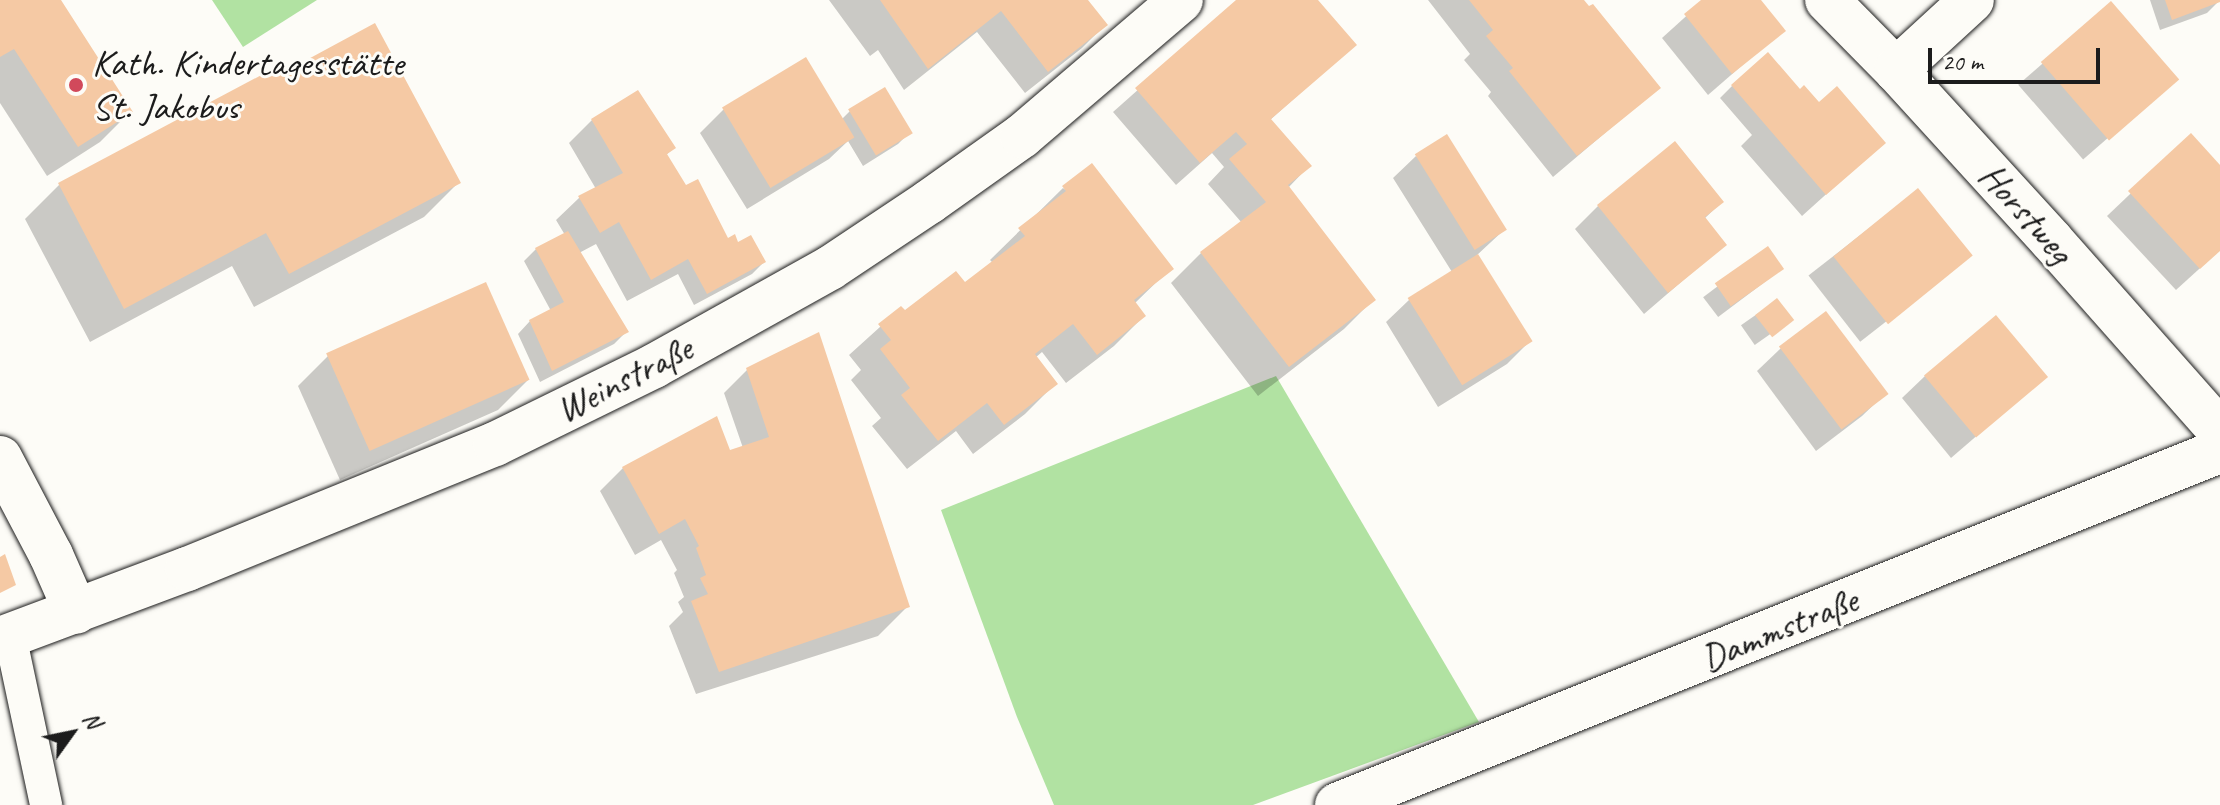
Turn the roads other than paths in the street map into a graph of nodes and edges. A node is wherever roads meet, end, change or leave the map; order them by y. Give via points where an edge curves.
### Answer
1 (1181, 0) edge
2 (1827, 0) edge
3 (1972, 0) edge
4 (1896, 70) junction
5 (2220, 431) edge
6 (2220, 451) edge
7 (0, 458) edge
8 (76, 612) junction
9 (5, 637) edge
10 (46, 805) edge
11 (1337, 805) edge

1 - 8 street, Weinstraße via 1022,136 929,202 830,268 654,366 495,444
2 - 4 street, Horstweg
3 - 4 street
4 - 5 street, Horstweg
6 - 11 street, Dammstraße
7 - 8 street
8 - 9 street, Weinstraße
9 - 10 lane

